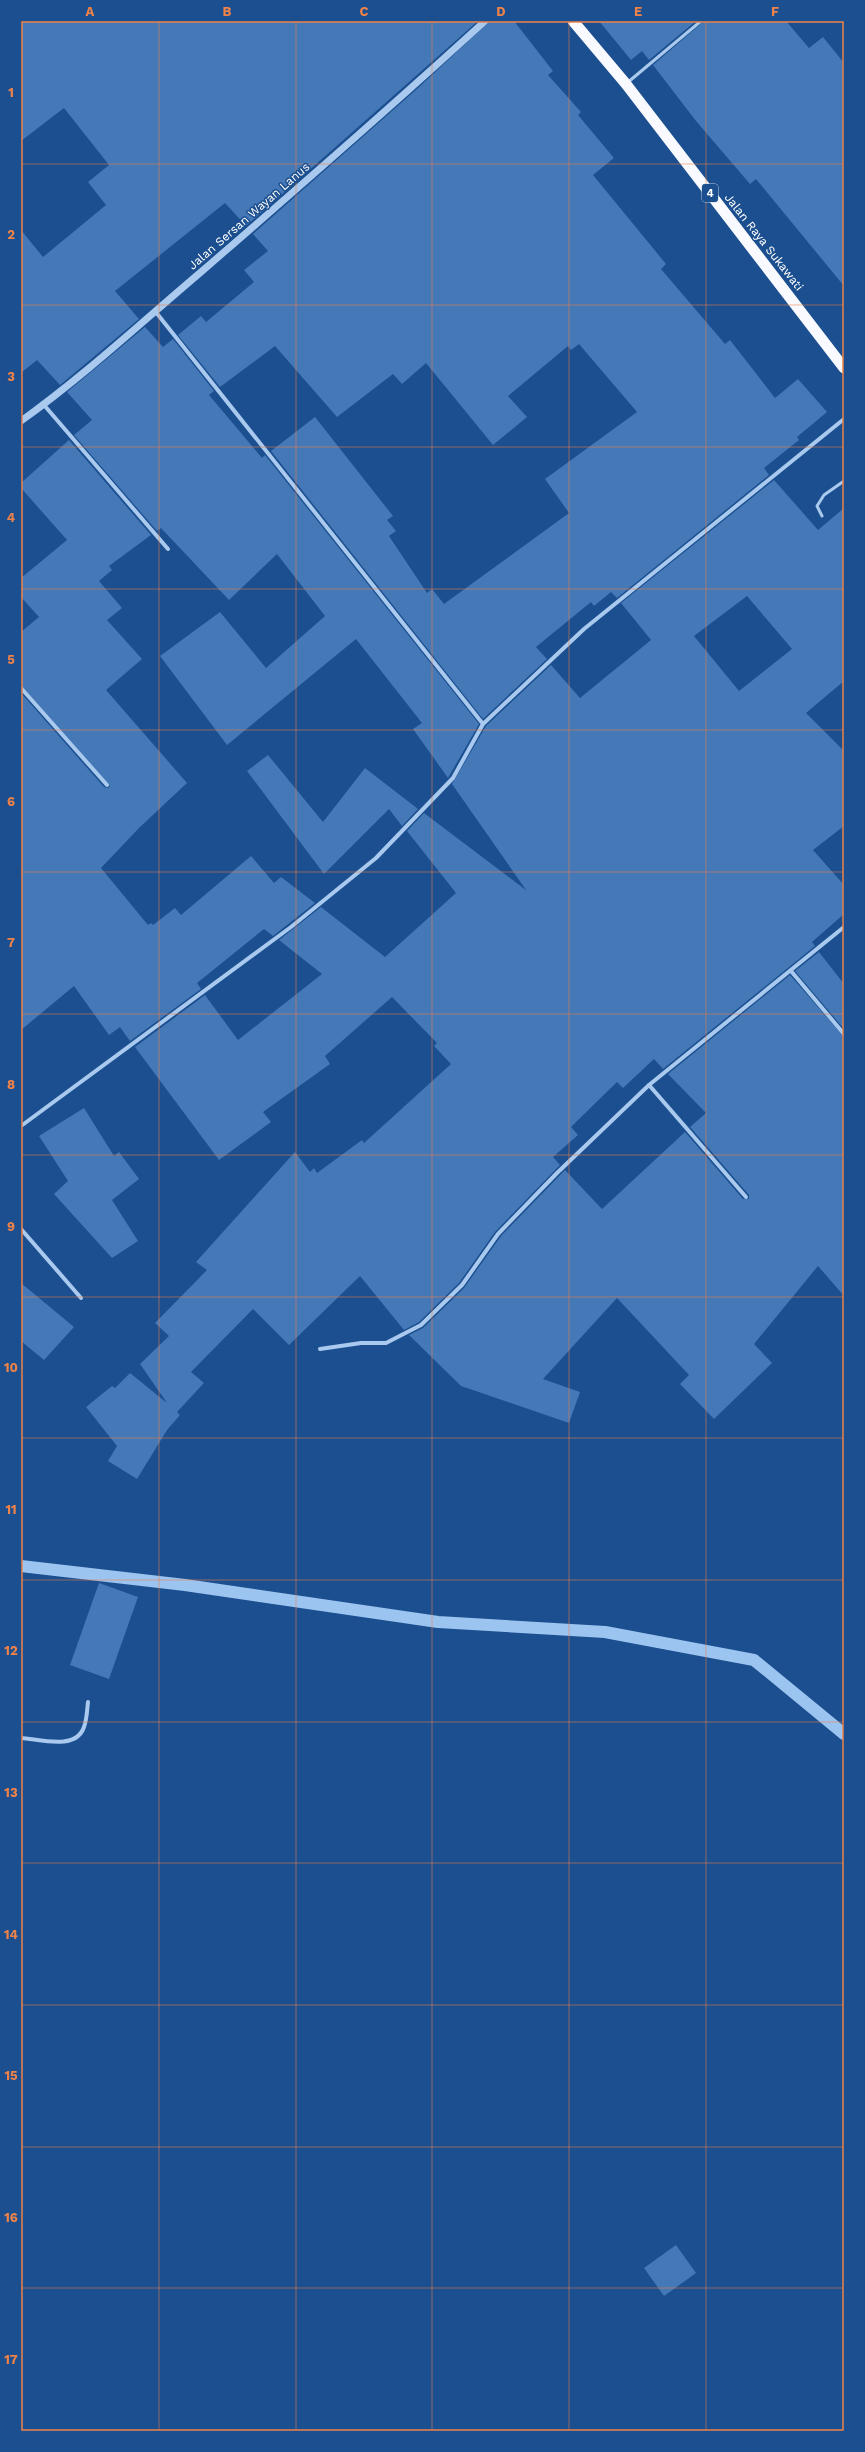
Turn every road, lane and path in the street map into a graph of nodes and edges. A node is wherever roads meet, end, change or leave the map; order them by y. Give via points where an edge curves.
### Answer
1 (485, 21) edge
2 (573, 21) edge
3 (701, 21) edge
4 (626, 84) junction
5 (155, 311) junction
6 (844, 368) edge
7 (44, 405) junction
8 (844, 419) edge
9 (21, 421) edge
10 (844, 482) edge
11 (822, 516) dead end
12 (168, 549) dead end
13 (21, 688) edge
14 (483, 724) junction
15 (107, 785) dead end
16 (844, 927) edge
17 (791, 971) junction
18 (844, 1034) edge
19 (648, 1085) junction
20 (21, 1126) edge
21 (746, 1197) dead end
22 (21, 1229) edge
23 (81, 1298) dead end
24 (320, 1349) dead end
25 (88, 1702) dead end
26 (21, 1738) edge

1 - 5 street, Jalan Sersan Wayan Lanus via 379,119
2 - 4 highway, Jalan Raya Sukawati / 4
3 - 4 lane
4 - 6 highway, Jalan Raya Sukawati / 4
5 - 7 street, Jalan Sersan Wayan Lanus
5 - 14 street
7 - 9 street, Jalan Sersan Wayan Lanus
7 - 12 street
8 - 14 street via 584,629
10 - 11 lane via 819,500 817,506
13 - 15 street
14 - 20 street via 453,778 376,858 291,927
16 - 17 street
17 - 18 street
17 - 19 street
19 - 21 street
19 - 24 street via 504,1228 462,1285 421,1325 386,1343 361,1343
22 - 23 street
25 - 26 street via 84,1728 76,1739 64,1742

